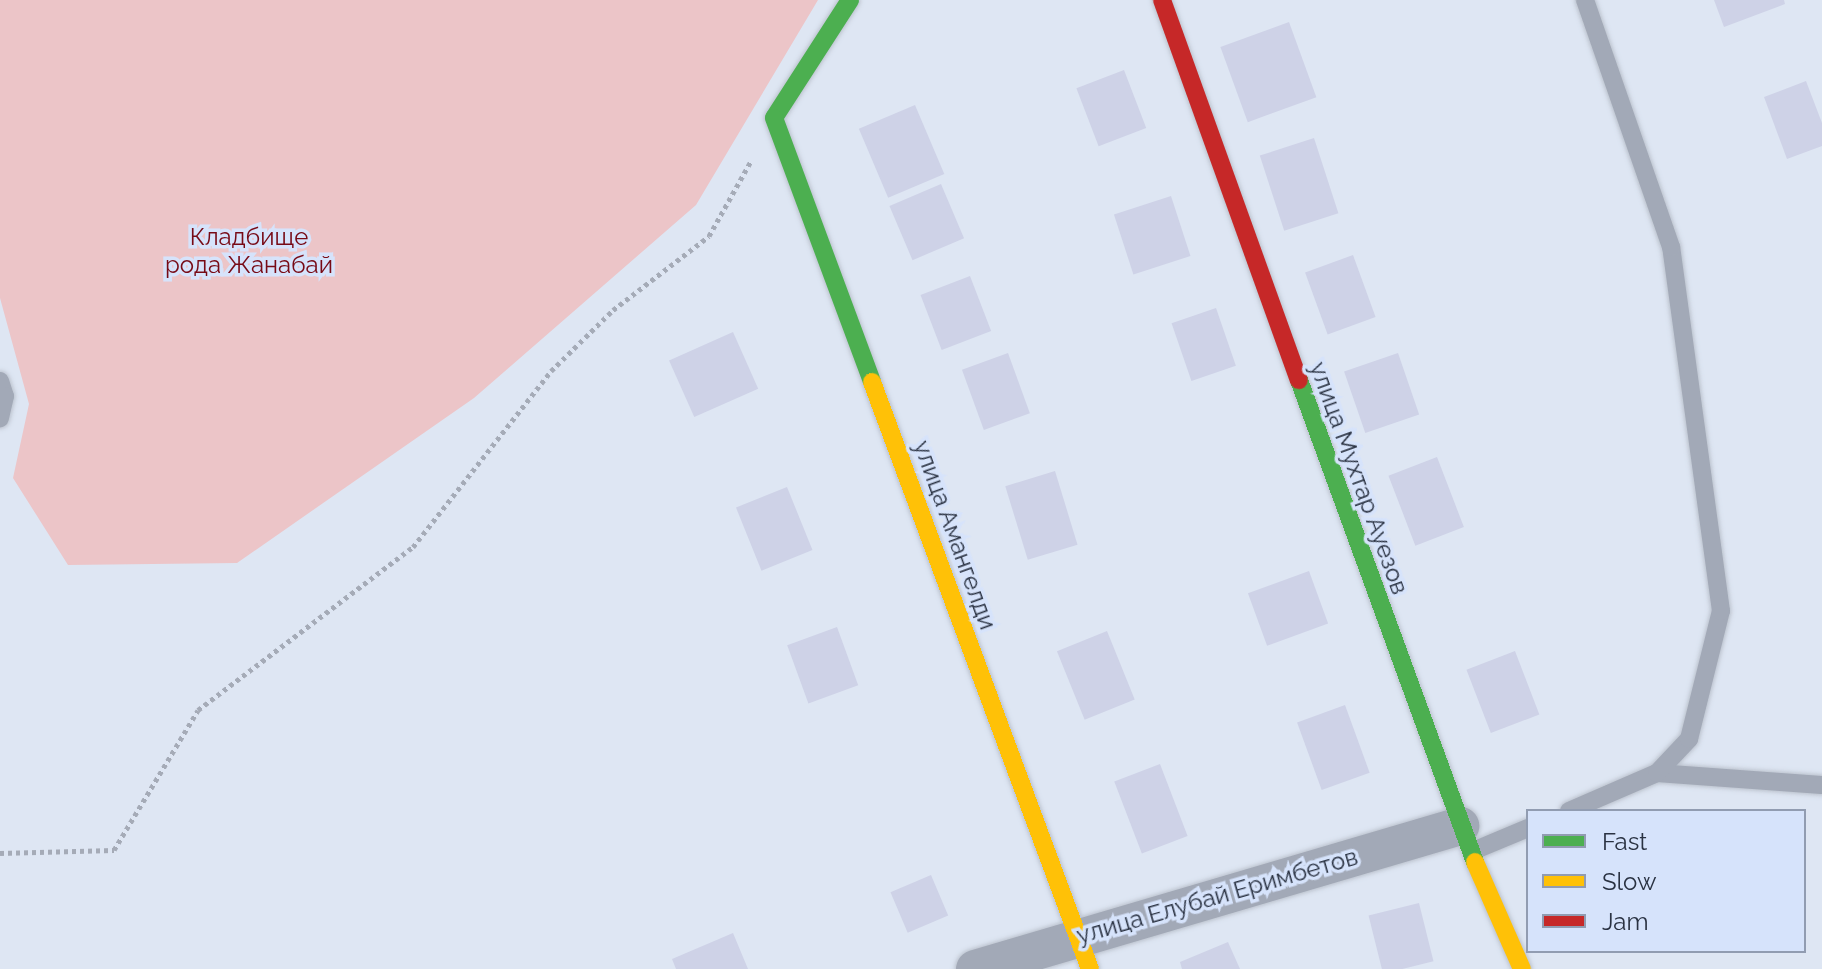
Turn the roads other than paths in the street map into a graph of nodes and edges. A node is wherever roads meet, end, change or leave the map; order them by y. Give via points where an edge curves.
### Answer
1 (850, 0) edge
2 (1162, 0) edge
3 (1585, 0) edge
4 (0, 381) edge
5 (0, 418) edge
6 (1657, 773) junction
7 (1822, 785) edge
8 (1574, 809) edge
9 (1526, 828) edge
10 (1467, 838) junction
11 (1085, 952) edge
12 (975, 969) edge
13 (1522, 969) edge

1 - 11 street, улица Амангелди via 774,118
2 - 10 street, улица Мухтар Ауезов
3 - 6 lane via 1671,247 1721,611 1689,739
4 - 5 lane via 5,396
6 - 7 lane
6 - 8 lane
9 - 10 lane
10 - 11 street, улица Елубай Еримбетов
10 - 13 street, улица Мухтар Ауезов
11 - 12 street, улица Елубай Еримбетов

